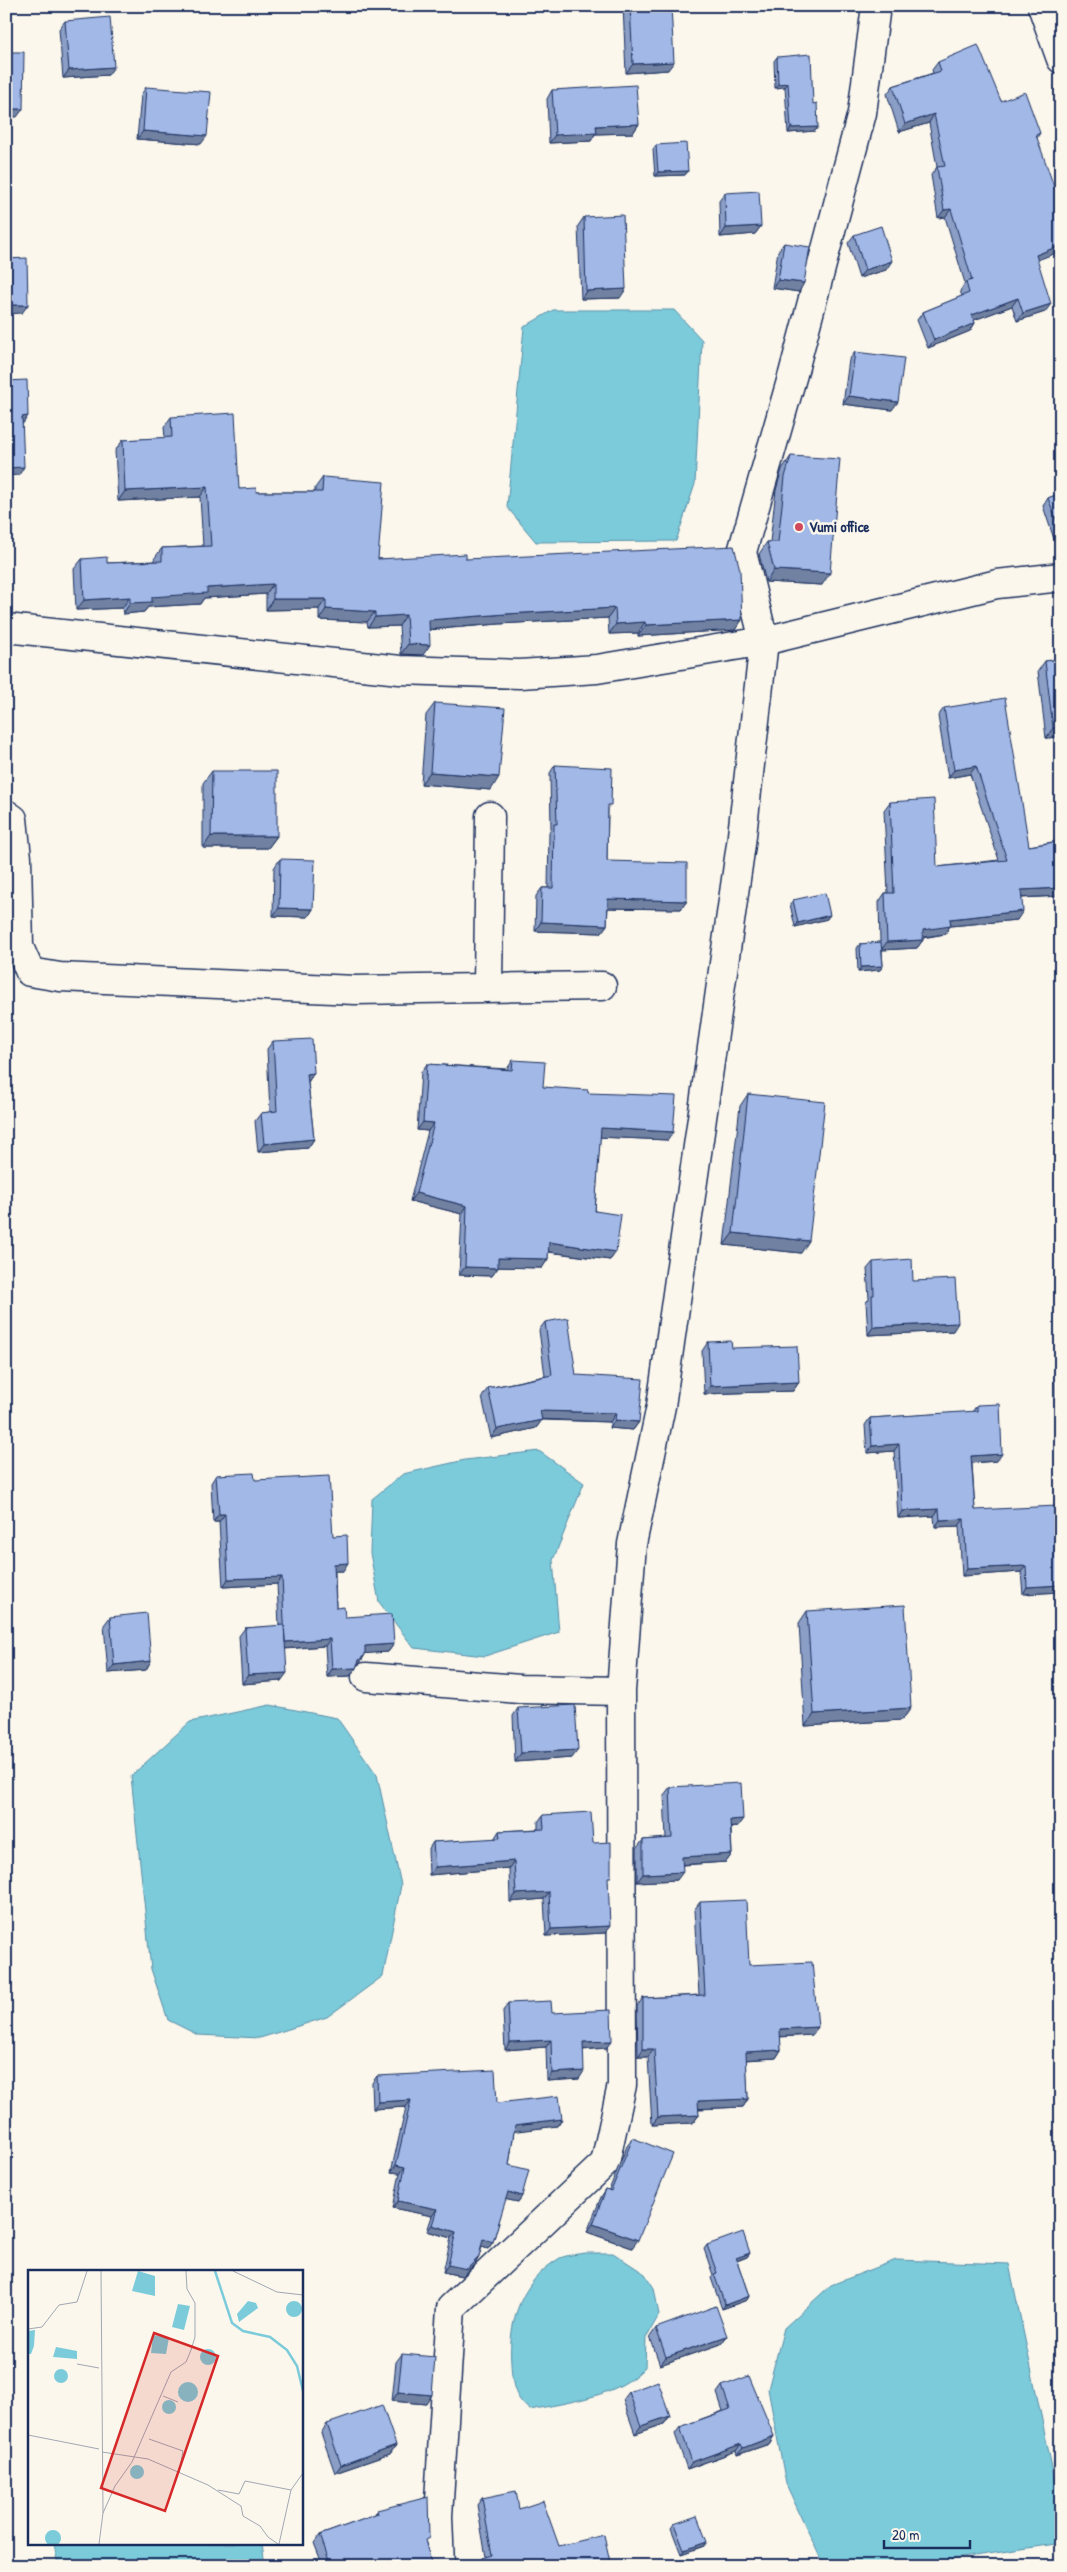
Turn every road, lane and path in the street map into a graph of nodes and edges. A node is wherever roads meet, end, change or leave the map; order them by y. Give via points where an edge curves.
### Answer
1 (876, 6) edge
2 (1042, 6) edge
3 (1061, 60) edge
4 (1061, 577) edge
5 (6, 628) edge
6 (764, 641) junction
7 (6, 814) edge
8 (490, 816) dead end
9 (602, 986) dead end
10 (488, 988) junction
11 (366, 1677) dead end
12 (621, 1691) junction
13 (440, 2566) edge

1 - 6 street via 862,113 742,552
2 - 3 street
4 - 6 street via 997,584
5 - 6 street via 400,670 520,674 597,669
6 - 12 street via 741,844 661,1406 632,1544
7 - 10 street via 13,819 17,858 19,947 30,972 60,977 355,990
8 - 10 street
9 - 10 street
11 - 12 street via 520,1689
12 - 13 street via 622,2085 604,2163 451,2308 438,2516

